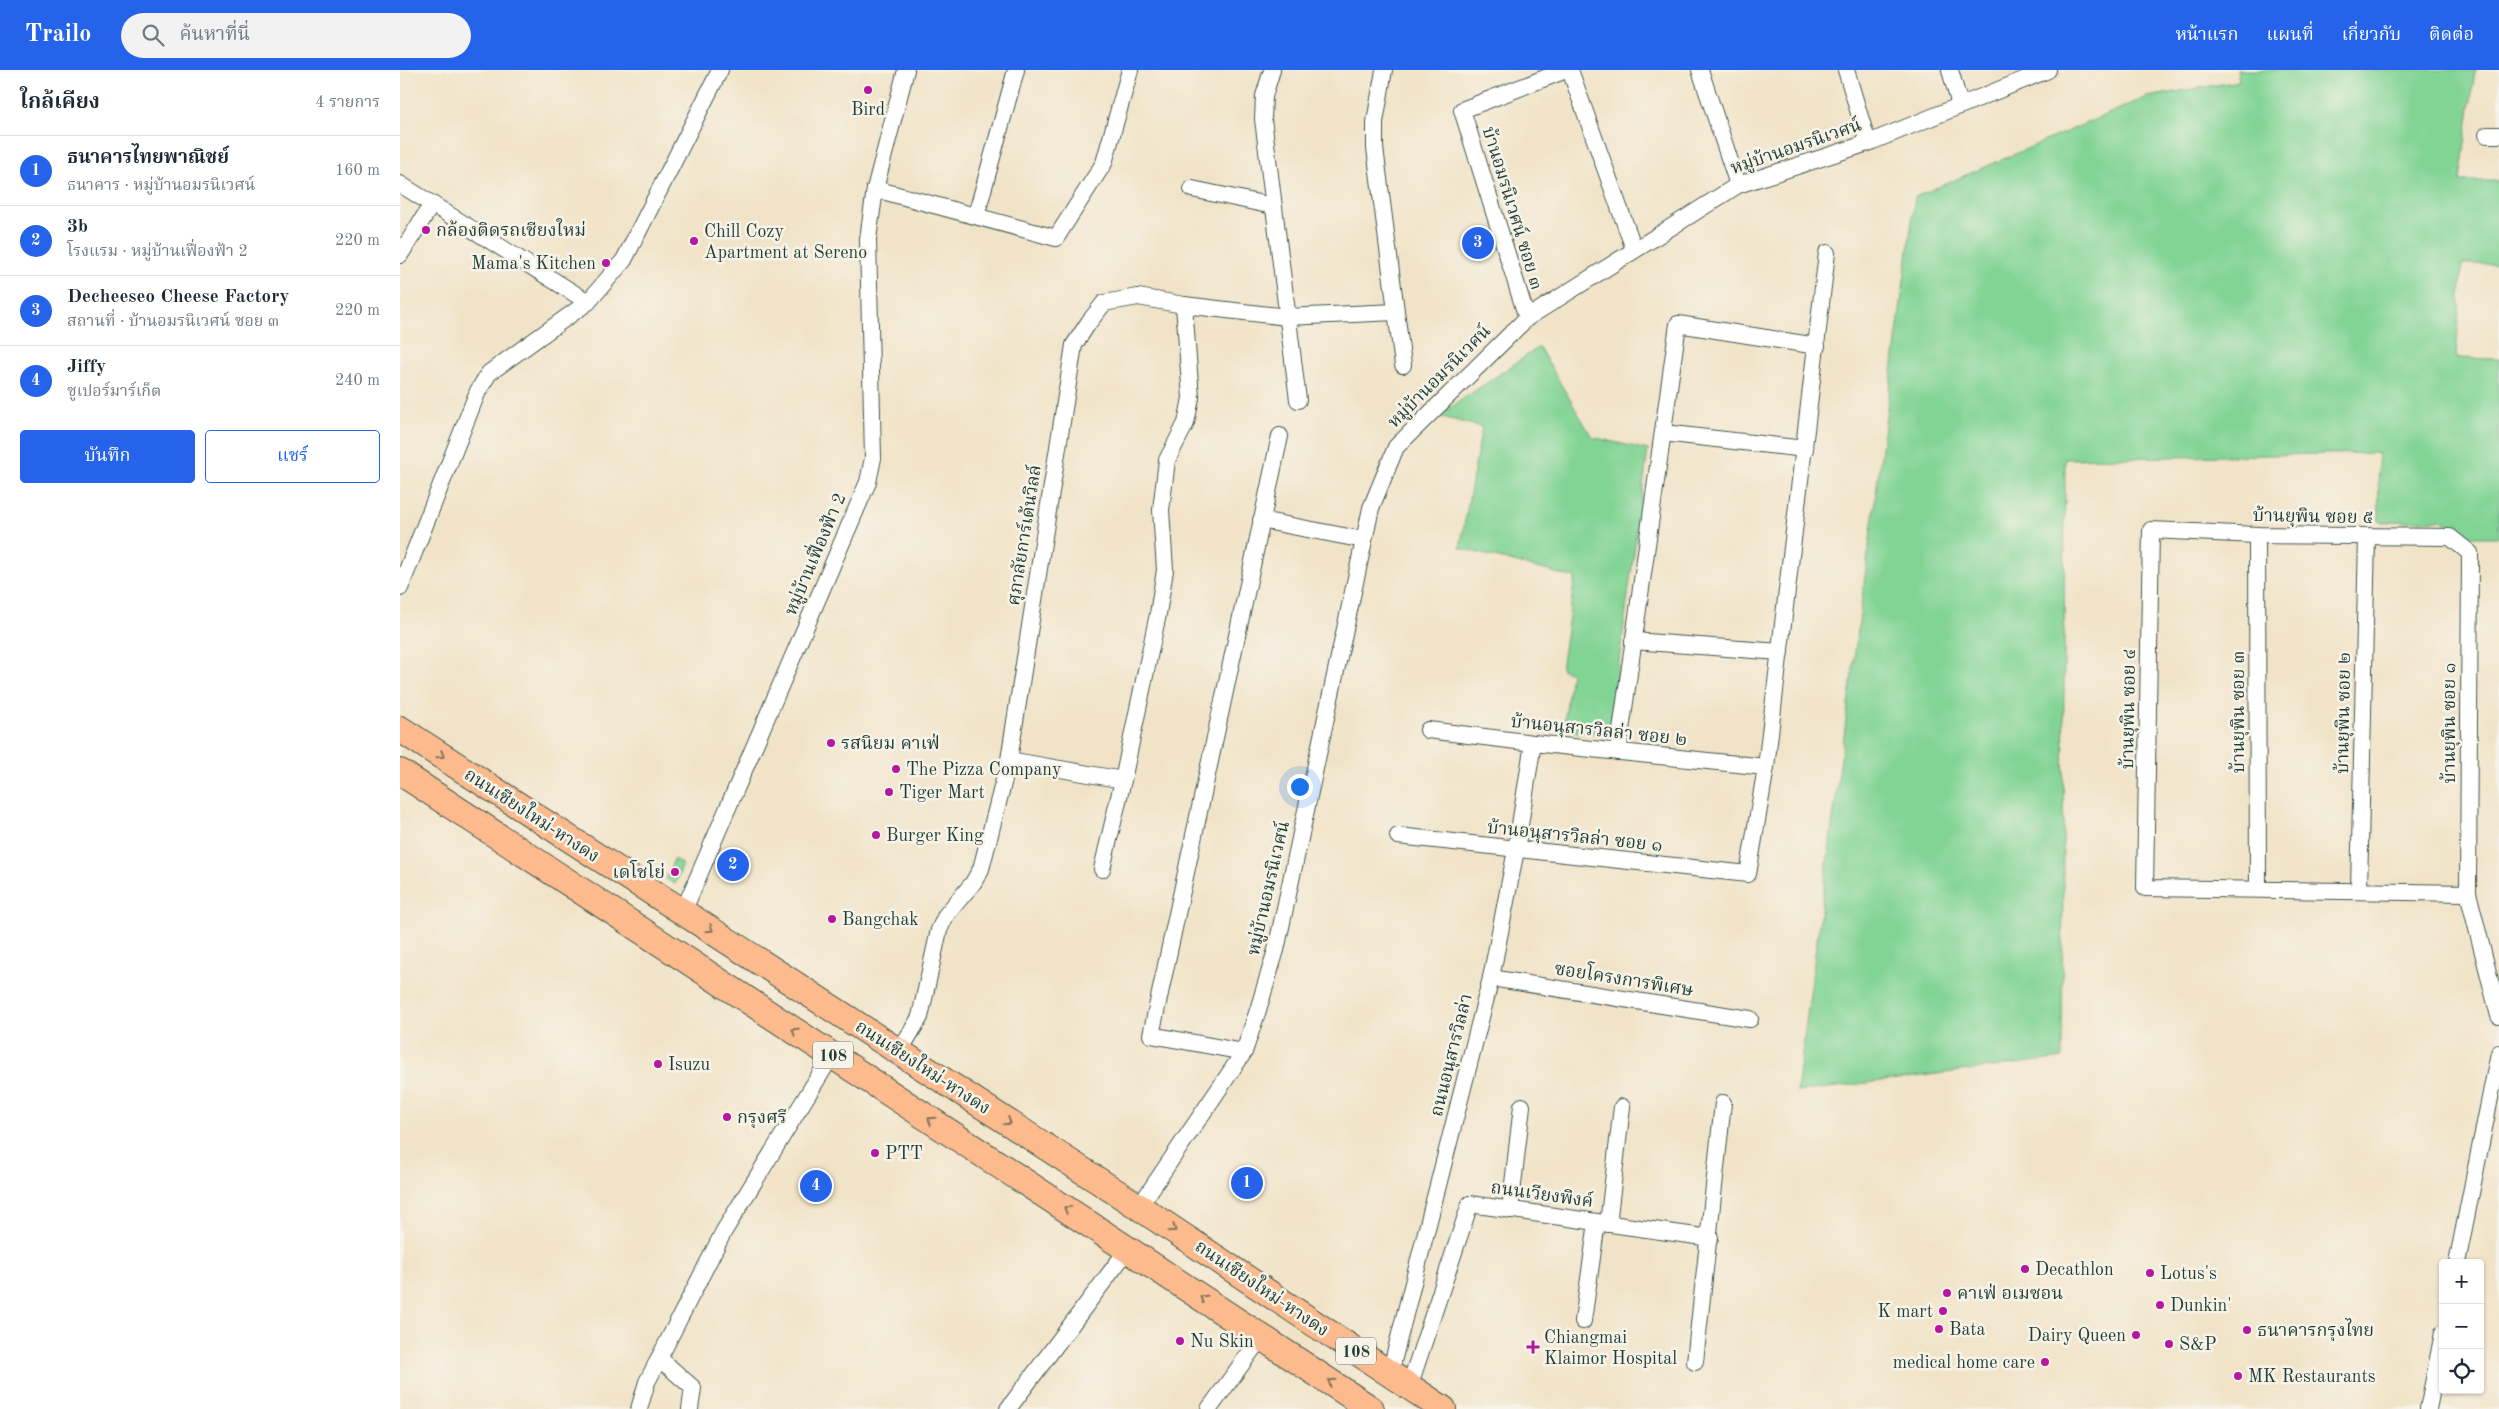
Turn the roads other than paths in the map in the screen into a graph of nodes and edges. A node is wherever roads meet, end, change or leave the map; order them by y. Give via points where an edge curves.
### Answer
1 (720, 70) edge
2 (906, 70) edge
3 (1016, 70) edge
4 (1130, 70) edge
5 (1272, 70) edge
6 (1384, 70) edge
7 (1568, 70) edge
8 (1700, 70) edge
9 (1846, 70) edge
10 (1950, 70) edge
11 (2048, 70) edge
12 (1960, 105) junction
13 (1868, 143) junction
14 (400, 184) edge
15 (1738, 185) junction
16 (875, 189) junction
17 (1192, 189) dead end
18 (432, 204) junction
19 (1273, 206) junction
20 (976, 216) junction
21 (1634, 249) junction
22 (1827, 253) dead end
23 (400, 255) edge
24 (588, 302) junction
25 (1184, 305) junction
26 (1396, 312) junction
27 (1287, 318) junction
28 (1527, 318) junction
29 (1817, 346) junction
30 (1403, 365) dead end
31 (1298, 400) dead end
32 (1663, 433) junction
33 (1280, 436) dead end
34 (1805, 449) junction
35 (1261, 520) junction
36 (2151, 530) joint
37 (2257, 535) junction
38 (2367, 537) junction
39 (1364, 540) junction
40 (2470, 553) joint
41 (400, 588) edge
42 (1633, 642) junction
43 (1780, 652) junction
44 (400, 729) edge
45 (1428, 730) dead end
46 (1533, 743) junction
47 (1618, 752) junction
48 (1009, 760) junction
49 (1766, 768) junction
50 (400, 772) edge
51 (1123, 780) junction
52 (1398, 836) dead end
53 (1516, 850) junction
54 (1102, 869) dead end
55 (2258, 889) junction
56 (2359, 890) junction
57 (2468, 893) junction
58 (683, 912) junction
59 (1491, 978) junction
60 (2499, 1016) edge
61 (1750, 1019) dead end
62 (899, 1052) junction
63 (1244, 1052) junction
64 (2499, 1053) edge
65 (832, 1055) junction
66 (1723, 1103) dead end
67 (1522, 1106) dead end
68 (1622, 1108) dead end
69 (1139, 1207) junction
70 (1510, 1210) junction
71 (1603, 1223) junction
72 (1710, 1238) junction
73 (1128, 1249) junction
74 (2458, 1259) edge
75 (1268, 1292) junction
76 (1583, 1321) dead end
77 (1253, 1330) junction
78 (2440, 1349) edge
79 (659, 1358) junction
80 (1695, 1362) dead end
81 (1400, 1380) junction
82 (639, 1409) edge
83 (690, 1409) edge
84 (1008, 1409) edge
85 (1209, 1409) edge
86 (1371, 1409) edge
87 (1443, 1409) edge
88 (2428, 1409) edge

1 - 24 street via 624,260
2 - 16 street, หมู่บ้านเฟื่องฟ้า 2
3 - 20 street
4 - 20 street via 1104,163 1056,238
5 - 19 street via 1264,96 1263,119
6 - 26 street via 1375,122 1375,148
7 - 21 street
7 - 28 street, บ้านอมรนิเวศน์ ซอย ๓ via 1462,110
8 - 15 street
9 - 13 street
10 - 12 street
11 - 12 street, หมู่บ้านอมรนิเวศน์
12 - 13 street, หมู่บ้านอมรนิเวศน์
13 - 15 street, หมู่บ้านอมรนิเวศน์
14 - 18 street
15 - 21 street, หมู่บ้านอมรนิเวศน์
16 - 20 street
16 - 58 street, หมู่บ้านเฟื่องฟ้า 2 via 868,239 872,458 868,482
17 - 19 street
18 - 23 street
18 - 24 street
19 - 27 street
21 - 28 street, หมู่บ้านอมรนิเวศน์
22 - 29 street
24 - 41 street via 488,373
25 - 27 street, ศุภาลัยการ์เด้นวิลล์
25 - 48 street, ศุภาลัยการ์เด้นวิลล์ via 1138,297 1104,303 1074,345
25 - 51 street via 1191,398 1186,423 1165,468 1161,510 1165,570
26 - 27 street, ศุภาลัยการ์เด้นวิลล์
26 - 30 street
27 - 31 street
28 - 39 street, หมู่บ้านอมรนิเวศน์ via 1396,448 1371,508
29 - 32 street via 1678,324
29 - 34 street
32 - 34 street
32 - 42 street
33 - 35 street
34 - 43 street
35 - 39 street
35 - 63 street via 1151,1035
36 - 37 street, บ้านยุพิน ซอย ๕
36 - 55 street, บ้านยุพิน ซอย ๔ via 2145,888
37 - 38 street, บ้านยุพิน ซอย ๕
37 - 55 street, บ้านยุพิน ซอย ๓
38 - 40 street, บ้านยุพิน ซอย ๕ via 2450,537
38 - 56 street, บ้านยุพิน ซอย ๒
39 - 63 street, หมู่บ้านอมรนิเวศน์ via 1276,950
40 - 57 street, บ้านยุพิน ซอย ๑
42 - 43 street
42 - 47 street
43 - 49 street
44 -> 58 main road, ถนนเชียงใหม่-หางดง / 108
45 - 46 street, บ้านอนุสารวิลล่า ซอย ๒
46 - 47 street, บ้านอนุสารวิลล่า ซอย ๒
46 - 53 street, ถนนอนุสารวิลล่า
47 - 49 street, บ้านอนุสารวิลล่า ซอย ๒
48 - 51 street
48 - 62 street, ศุภาลัยการ์เด้นวิลล์ via 981,869 946,915 939,930 920,1017
49 - 53 street, บ้านอนุสารวิลล่า ซอย ๑ via 1748,874
65 -> 50 main road, ถนนเชียงใหม่-หางดง / 108
51 - 54 street
52 - 53 street, บ้านอนุสารวิลล่า ซอย ๑
53 - 59 street, ถนนอนุสารวิลล่า
55 - 56 street
56 - 57 street
57 - 60 street, บ้านยุพิน ซอย ๑
58 -> 62 main road, ถนนเชียงใหม่-หางดง / 108
59 - 61 street, ซอยโครงการพิเศษ
59 - 81 street, ถนนอนุสารวิลล่า
62 -> 69 main road, ถนนเชียงใหม่-หางดง / 108
63 - 69 street, หมู่บ้านอมรนิเวศน์
64 - 74 street
73 -> 65 main road, ถนนเชียงใหม่-หางดง / 108
65 - 79 street via 724,1231
66 - 72 street
67 - 70 street
68 - 71 street
69 -> 75 main road, ถนนเชียงใหม่-หางดง / 108
70 - 71 street, ถนนเวียงพิงค์
70 - 81 street, ถนนเวียงพิงค์ via 1470,1204
71 - 72 street, ถนนเวียงพิงค์
71 - 76 street
72 - 80 street
77 -> 73 main road, ถนนเชียงใหม่-หางดง / 108
73 - 84 street
75 - 77 main road
75 - 81 main road, ถนนเชียงใหม่-หางดง / 108
77 - 85 street
86 -> 77 main road, ถนนเชียงใหม่-หางดง / 108
78 - 88 street
79 - 82 street
79 - 83 street via 693,1388
81 - 87 main road, ถนนเชียงใหม่-หางดง / 108

